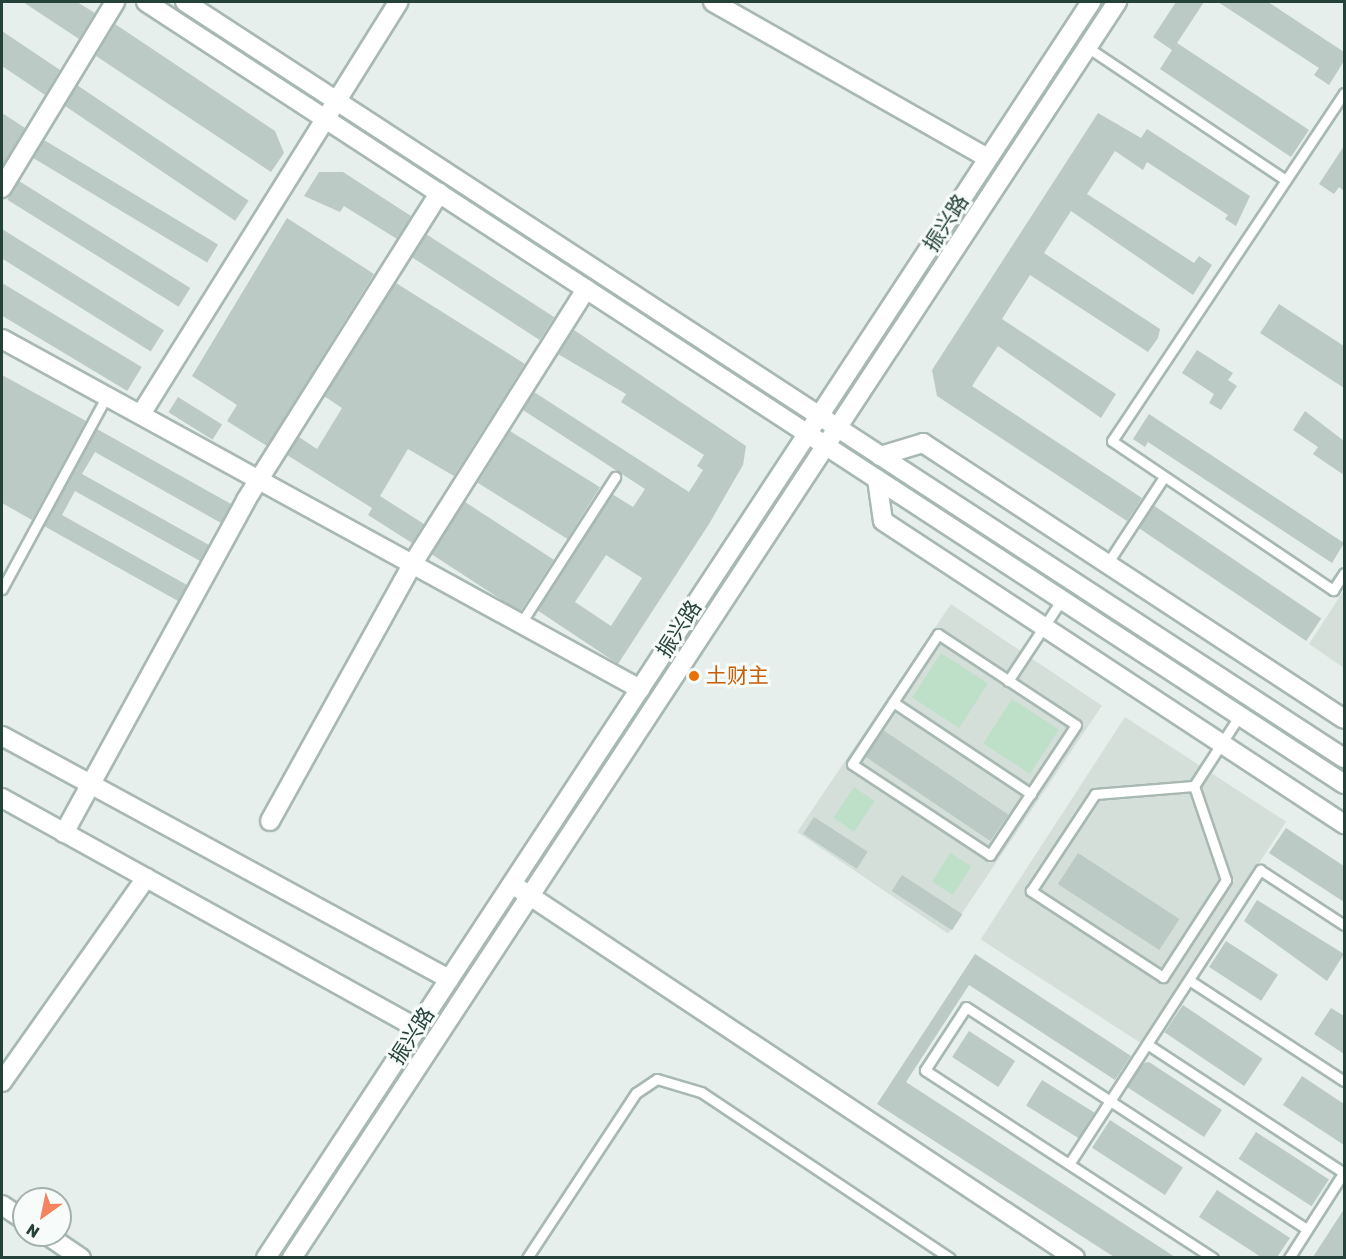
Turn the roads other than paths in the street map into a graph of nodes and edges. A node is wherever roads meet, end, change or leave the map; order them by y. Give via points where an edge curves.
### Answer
1 (115, 2) edge
2 (146, 2) edge
3 (185, 2) edge
4 (398, 2) edge
5 (713, 2) edge
6 (1091, 2) edge
7 (1117, 2) edge
8 (1087, 47) junction
9 (1344, 93) edge
10 (337, 101) junction
11 (326, 119) junction
12 (988, 158) junction
13 (1286, 180) junction
14 (2, 188) edge
15 (439, 193) junction
16 (586, 288) junction
17 (2, 339) edge
18 (107, 396) junction
19 (141, 414) junction
20 (819, 416) junction
21 (837, 427) junction
22 (808, 433) junction
23 (826, 445) junction
24 (880, 456) junction
25 (615, 477) dead end
26 (1164, 477) junction
27 (259, 478) junction
28 (877, 479) junction
29 (413, 563) junction
30 (1107, 564) junction
31 (1344, 573) edge
32 (2, 588) edge
33 (1062, 599) junction
34 (521, 623) junction
35 (1044, 627) junction
36 (1008, 681) junction
37 (640, 689) junction
38 (893, 702) junction
39 (1240, 716) junction
40 (1344, 719) edge
41 (2, 736) edge
42 (1222, 743) junction
43 (1344, 758) edge
44 (90, 784) junction
45 (1344, 784) edge
46 (1194, 786) junction
47 (1031, 794) junction
48 (2, 798) edge
49 (270, 820) dead end
50 (1344, 824) edge
51 (64, 833) junction
52 (147, 878) junction
53 (512, 884) junction
54 (530, 896) junction
55 (1344, 925) edge
56 (449, 979) junction
57 (1189, 980) junction
58 (414, 1026) dead end
59 (1147, 1044) junction
60 (1344, 1081) edge
61 (2, 1082) edge
62 (1110, 1101) junction
63 (1069, 1164) junction
64 (1344, 1173) edge
65 (1307, 1229) junction
66 (66, 1247) edge
67 (81, 1257) edge
68 (266, 1257) edge
69 (292, 1257) edge
70 (527, 1257) edge
71 (950, 1257) edge
72 (1075, 1257) edge
73 (1213, 1257) edge
74 (1289, 1257) edge

1 - 14 street
2 - 11 street
3 - 10 street
4 - 10 street
5 - 12 street
6 - 12 street, 振兴路
7 - 8 street, 振兴路
8 - 13 lane
8 - 21 street, 振兴路
9 - 13 lane
10 - 11 street
10 - 20 street
11 - 15 street
11 - 19 street
12 - 20 street, 振兴路
13 - 26 lane via 1112,441
15 - 16 street
15 - 27 street
16 - 22 street
16 - 29 street
17 - 18 street
18 - 19 street
18 - 32 lane
19 - 27 street
20 - 21 street
20 - 22 street, 振兴路
21 - 23 street, 振兴路
21 - 24 street
22 - 23 street
22 - 37 street, 振兴路
23 - 28 street
23 - 54 street, 振兴路
24 - 30 street via 923,443
24 - 43 street
25 - 34 lane
26 - 30 lane
26 - 31 lane via 1333,590
27 - 29 street
27 - 44 street
28 - 33 street
28 - 35 street via 883,522
29 - 34 street
29 - 49 street
30 - 40 street
33 - 35 lane
33 - 39 street
34 - 37 street
35 - 36 lane
35 - 42 street
36 - 38 lane via 938,634
36 - 47 lane via 1076,725
37 - 53 street, 振兴路
38 - 47 lane
38 - 47 lane via 852,764 891,790 990,855
39 - 42 lane
39 - 45 street
41 - 44 street
42 - 46 lane
42 - 50 street
44 - 51 street
44 - 56 street
46 - 46 lane via 1226,879 1163,977 1031,891 1095,794
48 - 51 street
51 - 52 street
52 - 58 street
52 - 61 street
53 - 54 street
53 - 56 street, 振兴路
54 - 69 street, 振兴路
54 - 72 street
55 - 57 lane via 1260,870
56 - 68 street, 振兴路
57 - 59 lane
57 - 60 lane
59 - 62 lane
59 - 64 lane
62 - 63 lane
62 - 63 lane via 966,1007 925,1070
62 - 65 lane
63 - 73 lane
64 - 65 lane
65 - 74 lane
66 - 67 street
70 - 71 lane via 636,1093 657,1080 701,1092

